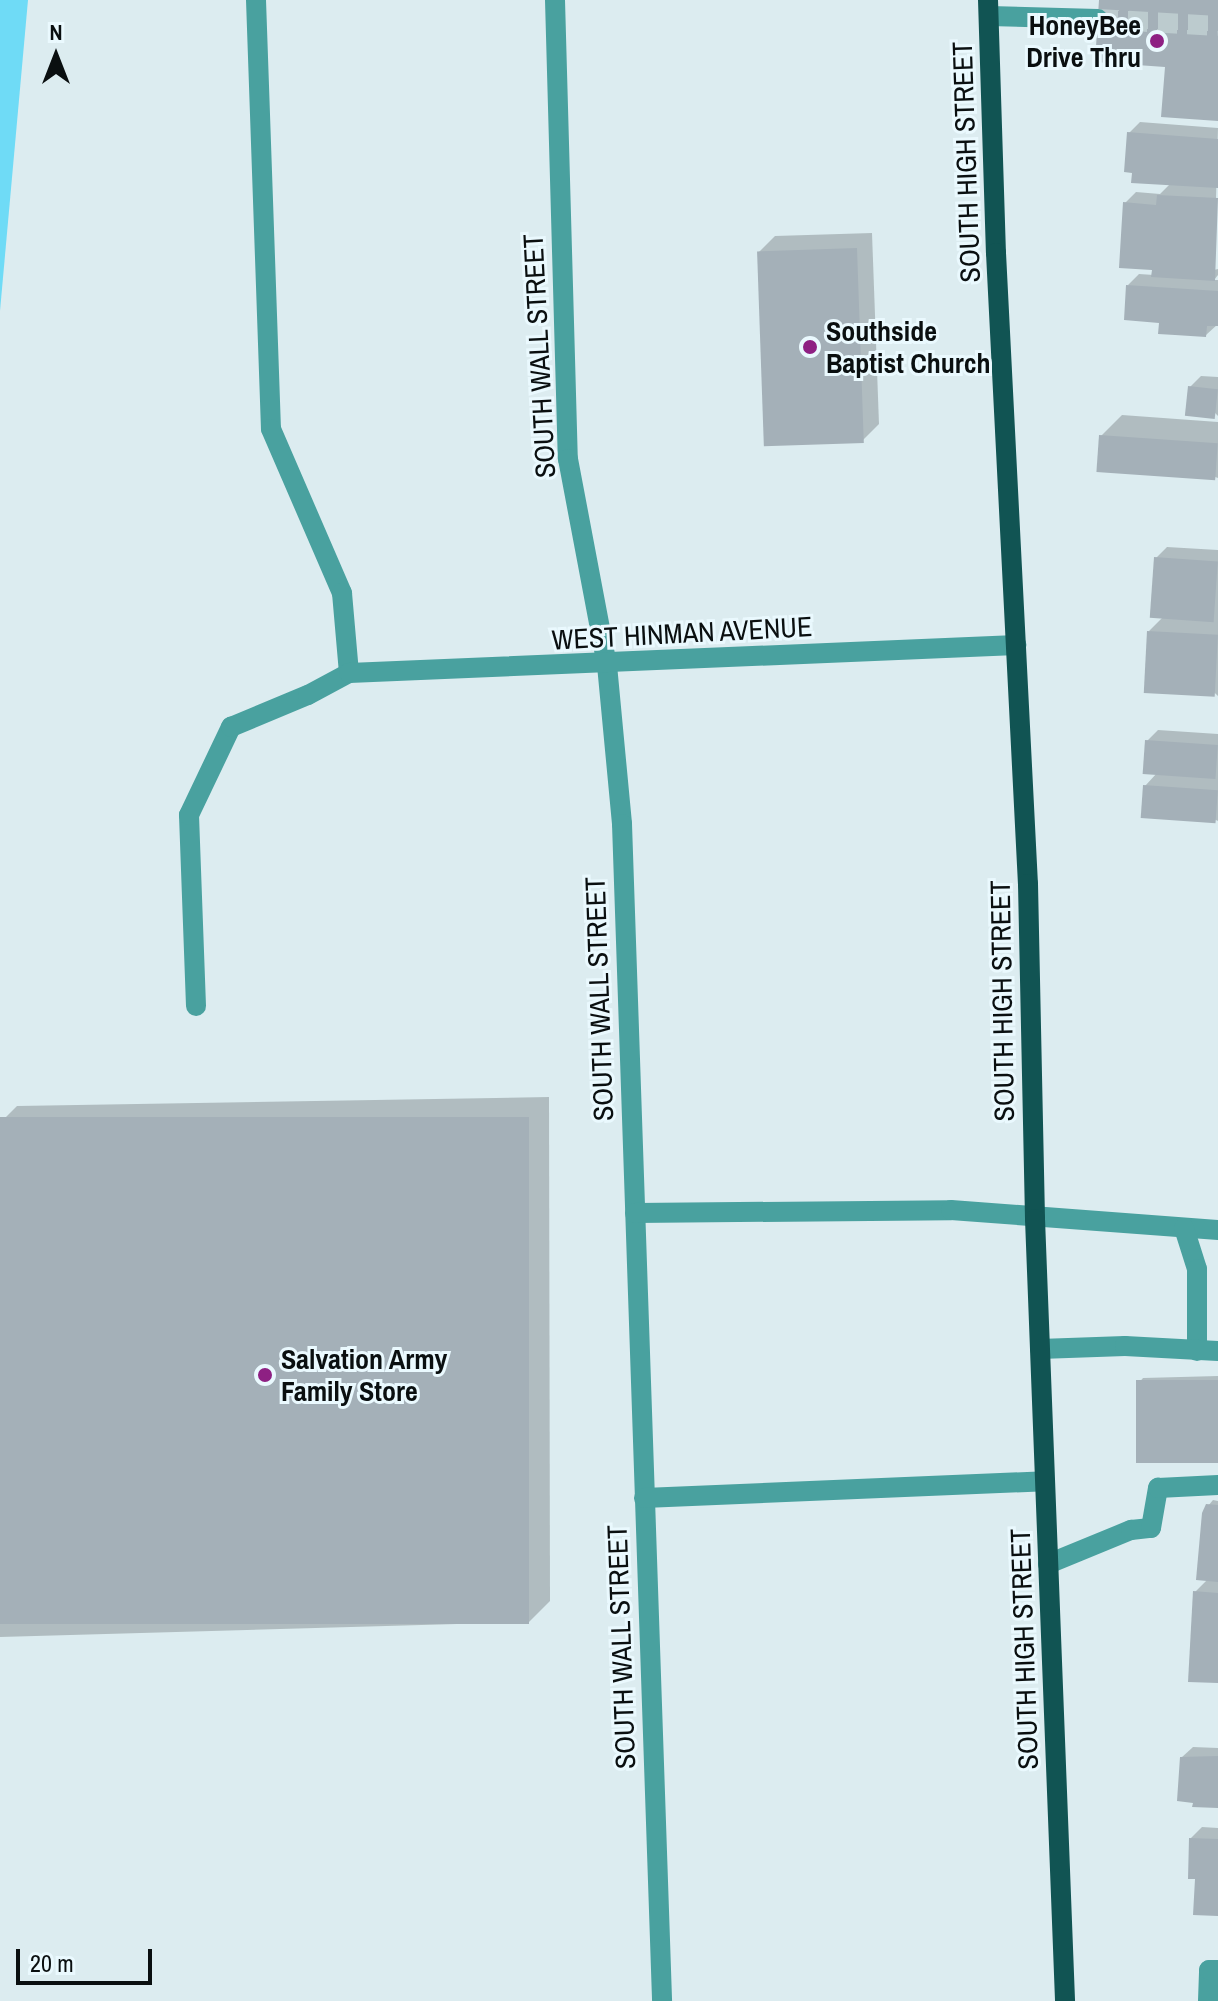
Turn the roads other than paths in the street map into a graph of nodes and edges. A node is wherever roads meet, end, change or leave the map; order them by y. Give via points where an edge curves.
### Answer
1 (256, 0) edge
2 (555, 0) edge
3 (989, 8) edge
4 (1098, 19) tunnel mouth
5 (1016, 645) junction
6 (607, 665) junction
7 (349, 673) junction
8 (196, 1006) dead end
9 (635, 1213) junction
10 (1035, 1219) junction
11 (1184, 1228) junction
12 (1218, 1230) edge
13 (1040, 1349) junction
14 (1197, 1351) junction
15 (1218, 1351) edge
16 (1045, 1481) junction
17 (1218, 1485) edge
18 (644, 1498) junction
19 (1048, 1564) junction
20 (1218, 1970) edge
21 (662, 2001) edge
22 (1065, 2001) edge
23 (1208, 2001) edge

1 - 7 street via 271,429 342,593
2 - 6 street, SOUTH WALL STREET via 568,459
3 - 4 street
3 - 5 main road, SOUTH HIGH STREET
5 - 6 street, WEST HINMAN AVENUE
5 - 10 main road, SOUTH HIGH STREET via 1028,884
6 - 7 street, WEST HINMAN AVENUE
6 - 9 street, SOUTH WALL STREET via 622,824
7 - 8 street via 231,727 189,815
9 - 10 street via 951,1210
9 - 18 street, SOUTH WALL STREET
10 - 11 street
10 - 13 main road, SOUTH HIGH STREET
11 - 12 street
11 - 14 street via 1197,1269
13 - 14 street via 1125,1346
13 - 16 main road, SOUTH HIGH STREET
14 - 15 street
16 - 18 street
16 - 19 main road, SOUTH HIGH STREET
17 - 19 street via 1158,1488 1151,1528 1131,1530
18 - 21 street, SOUTH WALL STREET
19 - 22 main road, SOUTH HIGH STREET
20 - 23 street via 1209,1970

